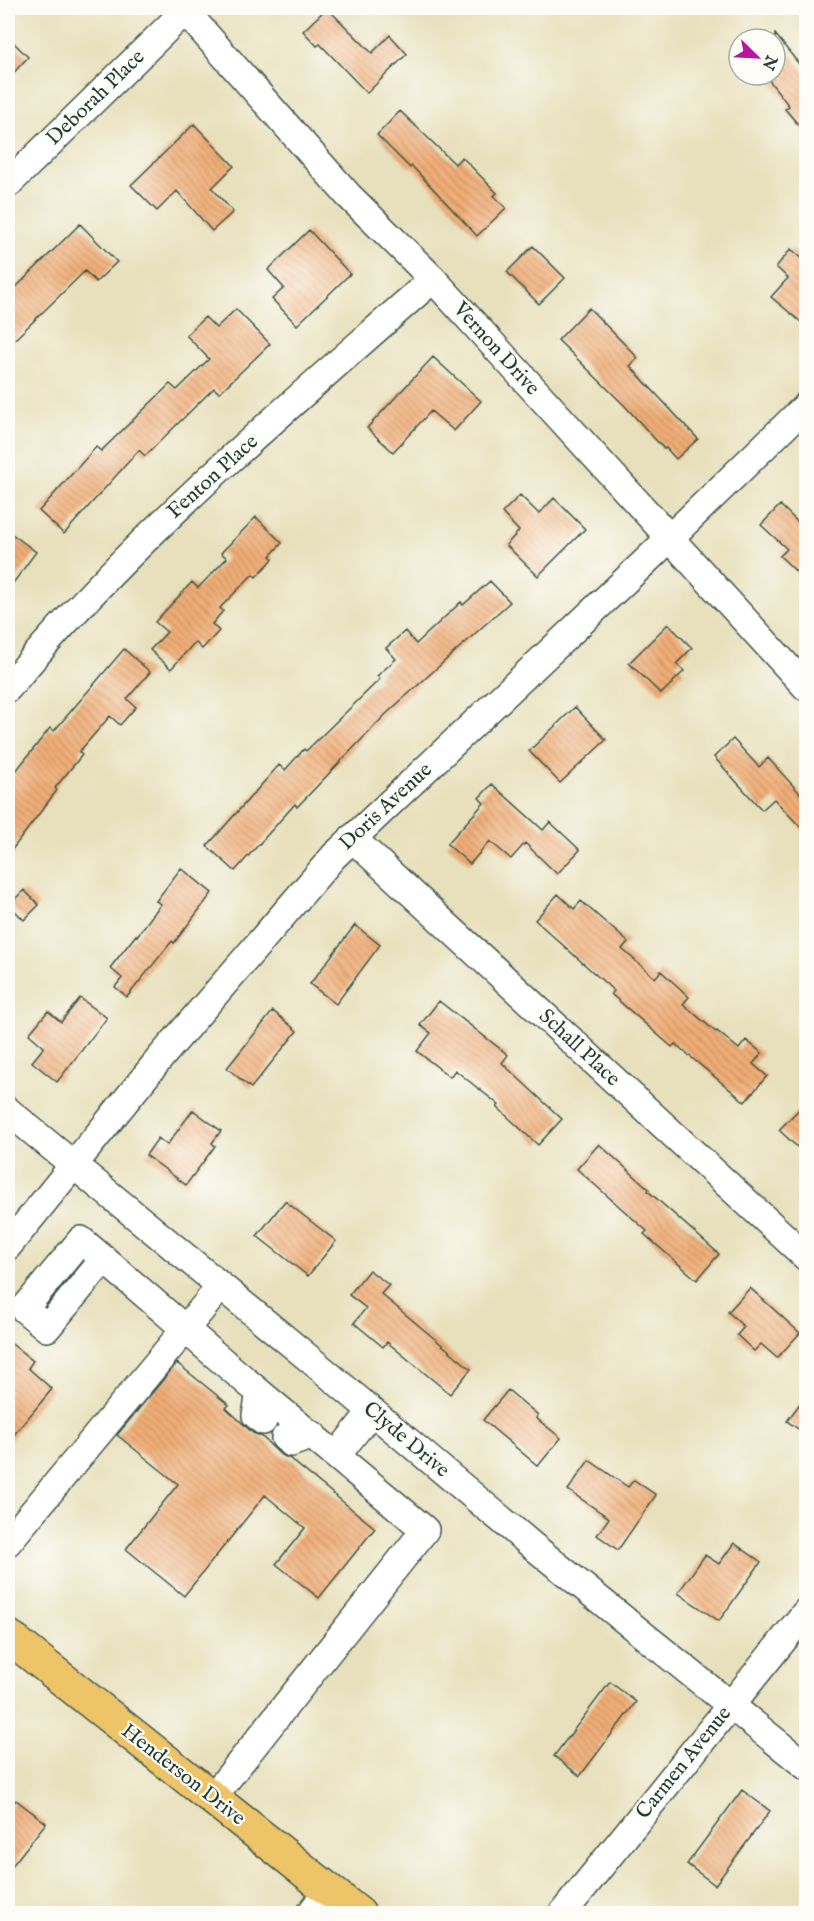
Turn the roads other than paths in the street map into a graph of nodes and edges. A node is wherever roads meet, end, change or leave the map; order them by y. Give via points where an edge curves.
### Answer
1 (185, 11) joint
2 (8, 184) edge
3 (433, 279) junction
4 (807, 406) edge
5 (670, 538) junction
6 (807, 687) edge
7 (8, 688) edge
8 (352, 838) junction
9 (8, 1111) edge
10 (73, 1164) junction
11 (8, 1246) edge
12 (807, 1257) edge
13 (104, 1259) dead end
14 (221, 1286) junction
15 (184, 1328) junction
16 (260, 1393) junction
17 (372, 1411) junction
18 (263, 1421) dead end
19 (314, 1435) junction
20 (285, 1438) dead end
21 (337, 1455) junction
22 (8, 1542) edge
23 (807, 1612) edge
24 (8, 1636) edge
25 (731, 1706) junction
26 (807, 1766) edge
27 (212, 1798) junction
28 (319, 1902) edge
29 (359, 1914) edge
30 (562, 1914) edge

1 - 2 street, Deborah Place
1 - 3 street, Vernon Drive via 348,195
3 - 5 street, Vernon Drive
3 - 7 street, Fenton Place via 156,529
4 - 5 street, Doris Avenue
5 - 6 street, Vernon Drive
5 - 8 street, Doris Avenue
8 - 10 street, Doris Avenue
8 - 12 street, Schall Place
9 - 10 street, Clyde Drive
10 - 11 street, Doris Avenue
10 - 14 street, Clyde Drive
13 - 15 street
14 - 15 street
14 - 17 street, Clyde Drive
15 - 16 street
15 - 22 street
16 - 18 street via 256,1415
16 - 19 street
17 - 21 street
17 - 25 street, Clyde Drive
19 - 20 street via 291,1443
19 - 21 street
21 - 27 street via 425,1530
23 - 25 street, Carmen Avenue
24 - 27 main road, Henderson Drive
25 - 26 street, Clyde Drive
25 - 30 street, Carmen Avenue
27 - 28 main road, Henderson Drive
28 - 29 main road, Henderson Drive

